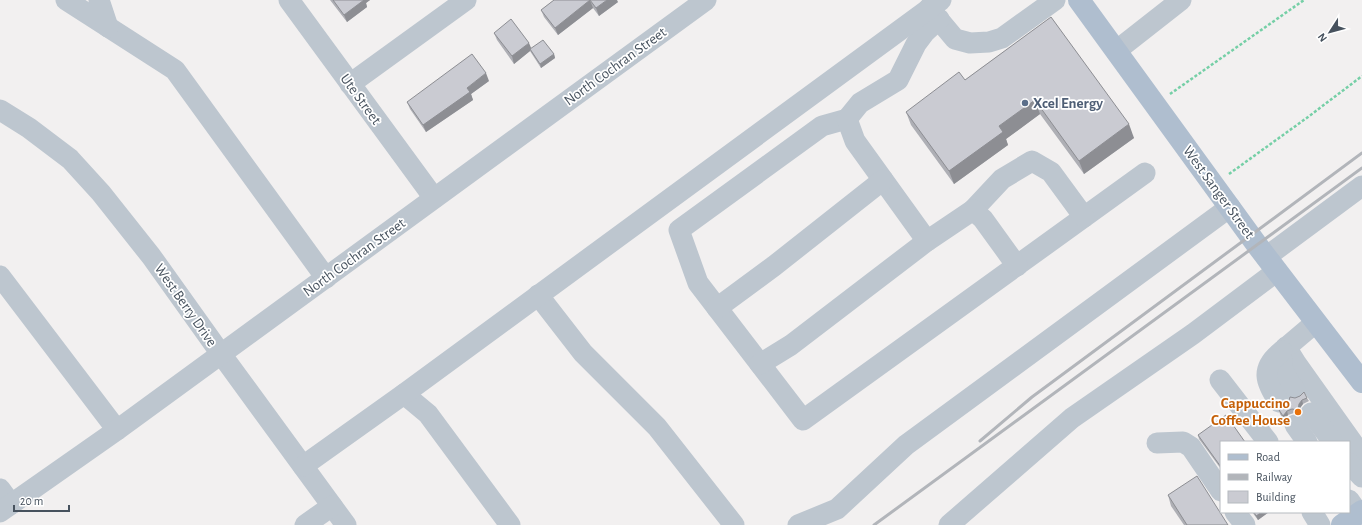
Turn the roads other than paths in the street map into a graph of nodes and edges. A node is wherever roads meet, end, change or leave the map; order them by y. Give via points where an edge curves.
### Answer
1 (66, 0) edge
2 (99, 0) edge
3 (289, 0) edge
4 (466, 0) edge
5 (706, 0) edge
6 (1055, 0) edge
7 (1079, 0) edge
8 (1181, 0) edge
9 (936, 9) edge
10 (108, 27) junction
11 (1116, 51) junction
12 (350, 84) junction
13 (0, 110) edge
14 (847, 119) junction
15 (1145, 173) dead end
16 (883, 180) junction
17 (1362, 186) edge
18 (434, 198) junction
19 (1230, 207) junction
20 (973, 210) junction
21 (1084, 217) junction
22 (927, 241) junction
23 (1271, 264) junction
24 (1018, 266) junction
25 (0, 276) edge
26 (326, 278) junction
27 (538, 295) junction
28 (717, 308) junction
29 (1315, 323) junction
30 (1284, 349) junction
31 (221, 354) junction
32 (760, 364) junction
33 (1220, 380) dead end
34 (1362, 382) edge
35 (404, 394) junction
36 (1287, 396) dead end
37 (117, 430) junction
38 (1267, 441) edge
39 (1307, 441) edge
40 (1332, 441) edge
41 (1344, 441) edge
42 (1157, 443) dead end
43 (1350, 451) edge
44 (1358, 464) edge
45 (303, 466) junction
46 (1220, 490) edge
47 (4, 502) edge
48 (332, 506) junction
49 (1236, 513) edge
50 (1313, 513) edge
51 (305, 525) edge
52 (346, 525) edge
53 (510, 525) edge
54 (734, 525) edge
55 (798, 525) edge
56 (949, 525) edge
57 (1245, 525) edge
58 (1320, 525) edge

1 - 10 street
2 - 10 street
3 - 12 street, Ute Street
4 - 12 street
5 - 18 street, North Cochran Street
6 - 9 street via 1002,38 989,42 970,43 955,39
7 - 11 main road, West Sanger Street
8 - 11 street
9 - 14 street via 898,80 860,103
9 - 27 street
10 - 26 street via 175,70
11 - 19 main road, West Sanger Street
12 - 18 street, Ute Street
13 - 31 street, West Berry Drive via 70,159 101,193 151,256
14 - 16 street via 855,141
14 - 28 street via 822,126 679,230 698,283
15 - 21 street
16 - 22 street
16 - 28 street
17 - 23 street
18 - 26 street, North Cochran Street
19 - 23 main road, West Sanger Street
19 - 55 street via 906,446 837,509
20 - 21 street via 1002,179 1032,161 1051,172
20 - 22 street
20 - 24 street via 983,219
21 - 24 street
22 - 32 street via 791,345
23 - 29 main road, West Sanger Street
23 - 56 street via 1193,334 1072,418
24 - 32 street via 803,420
25 - 37 street
26 - 31 street, North Cochran Street
27 - 35 street
27 - 54 street via 583,353 657,427
28 - 32 street
29 - 30 street
29 - 34 main road, West Sanger Street
30 - 36 street via 1280,362
30 - 41 street via 1296,363
31 - 37 street, North Cochran Street
31 - 45 street, West Berry Drive
33 - 38 street
35 - 45 street
35 - 53 street via 428,414
37 - 47 street, North Cochran Street
39 - 40 street via 1303,419
42 - 46 street via 1187,444
43 - 44 street
45 - 48 street, West Berry Drive
48 - 51 street
48 - 52 street, West Berry Drive
49 - 57 street
50 - 58 street

